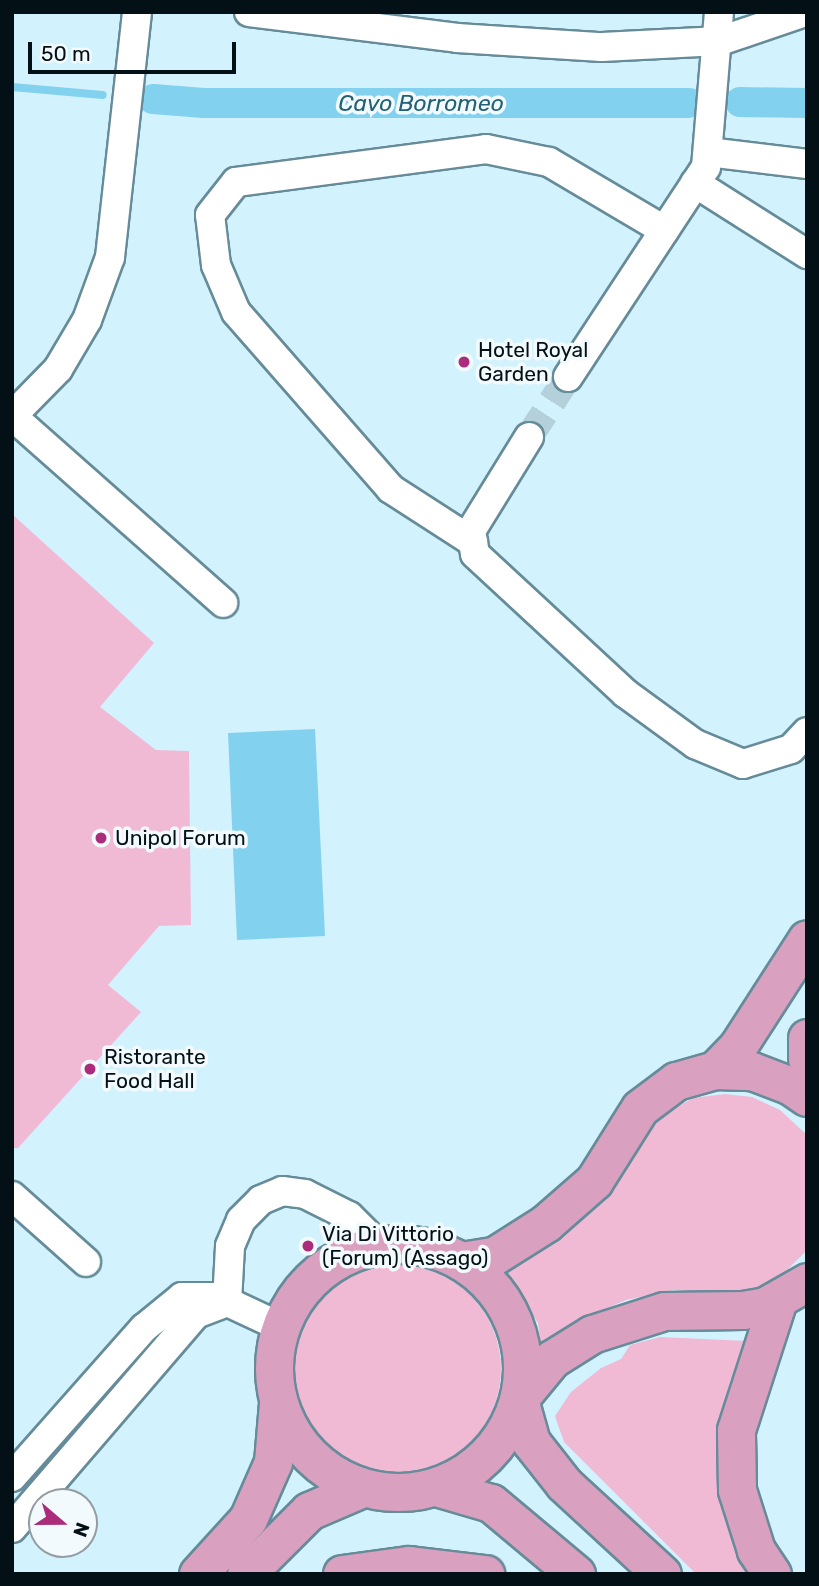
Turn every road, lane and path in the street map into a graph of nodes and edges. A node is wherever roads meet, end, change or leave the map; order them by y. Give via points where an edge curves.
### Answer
1 (137, 12) edge
2 (249, 12) edge
3 (719, 12) edge
4 (805, 12) edge
5 (720, 41) junction
6 (708, 152) junction
7 (794, 162) edge
8 (807, 178) edge
9 (695, 183) junction
10 (664, 230) junction
11 (807, 254) edge
12 (568, 377) tunnel mouth
13 (12, 416) edge
14 (529, 437) tunnel mouth
15 (473, 542) junction
16 (223, 603) dead end
17 (807, 732) edge
18 (807, 939) edge
19 (807, 1038) edge
20 (807, 1059) edge
21 (715, 1070) junction
22 (807, 1097) edge
23 (12, 1196) edge
24 (378, 1245) junction
25 (461, 1261) junction
26 (86, 1262) dead end
27 (793, 1291) edge
28 (227, 1302) junction
29 (281, 1327) junction
30 (519, 1399) junction
31 (278, 1401) junction
32 (12, 1477) edge
33 (436, 1487) junction
34 (363, 1488) junction
35 (12, 1528) edge
36 (198, 1574) edge
37 (246, 1574) edge
38 (342, 1574) edge
39 (485, 1574) edge
40 (576, 1574) edge
41 (662, 1574) edge
42 (772, 1574) edge

1 - 13 street via 110,257 88,320 58,369
2 - 5 street via 457,38 602,47
3 - 5 street
4 - 5 street
5 - 6 street
6 - 7 street
6 - 9 street via 706,167
7 - 8 street
9 - 10 street
9 - 11 street
10 - 12 street
10 - 15 street via 549,162 486,149 236,182 210,215 216,265 236,312 391,489
13 - 16 street
14 - 15 street via 471,531
15 - 17 street via 475,554 625,693 695,744 743,764 790,749
18 - 21 main road via 738,1046
19 - 20 main road
21 - 22 main road via 769,1075
21 - 25 main road via 676,1081 656,1093 640,1108 594,1181 546,1223 494,1256
23 - 26 street
24 - 25 main road via 421,1246
24 - 28 street via 349,1216 305,1194 282,1191 261,1200 241,1220 230,1246
24 - 29 main road via 350,1253 318,1273 292,1304
25 - 30 main road via 492,1287 517,1332 522,1355
27 - 30 main road via 743,1311 664,1311 610,1327 552,1359
27 - 42 main road via 736,1430 737,1490 757,1550
28 - 29 street
28 - 32 street via 196,1295 182,1297 165,1310
28 - 35 street via 196,1314
29 - 31 main road via 274,1359
30 - 33 main road via 492,1450 474,1467
30 - 41 main road via 531,1442 564,1484
31 - 34 main road via 289,1428 312,1459
31 - 36 main road via 273,1462 248,1518
33 - 34 main road via 393,1493
33 - 40 main road via 491,1503
34 - 37 main road via 309,1511
38 - 39 main road via 409,1564

